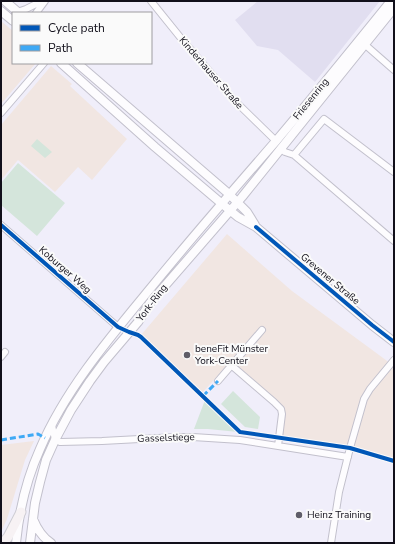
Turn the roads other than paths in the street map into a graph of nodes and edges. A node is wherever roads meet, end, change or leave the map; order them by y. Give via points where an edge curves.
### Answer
1 (5, 1) edge
2 (43, 1) edge
3 (151, 1) edge
4 (391, 1) edge
5 (394, 8) edge
6 (1, 11) edge
7 (18, 12) edge
8 (37, 12) edge
9 (12, 20) edge
10 (362, 42) junction
11 (43, 64) edge
12 (63, 64) edge
13 (78, 64) edge
14 (394, 70) edge
15 (1, 113) edge
16 (276, 141) junction
17 (281, 149) junction
18 (294, 156) junction
19 (394, 172) edge
20 (229, 194) junction
21 (237, 202) junction
22 (221, 203) junction
23 (230, 210) junction
24 (1, 225) edge
25 (256, 226) junction
26 (394, 241) edge
27 (118, 327) junction
28 (262, 330) dead end
29 (394, 342) edge
30 (394, 360) edge
31 (232, 365) junction
32 (218, 381) dead end
33 (52, 425) junction
34 (55, 440) junction
35 (278, 446) junction
36 (348, 457) junction
37 (21, 512) junction
38 (33, 519) junction
39 (3, 543) edge
40 (16, 543) edge
41 (30, 543) edge
42 (51, 543) edge
43 (331, 543) edge

1 - 7 main road
2 - 7 street
2 - 8 street
3 - 16 street, Kinderhauser Straße via 226,92
4 - 10 main road, Friesenring
5 - 10 main road, Friesenring
6 - 9 main road
10 - 14 street
10 - 16 main road, Friesenring
10 - 17 main road, Friesenring
11 - 15 street
12 - 22 main road, Grevener Straße
13 - 20 main road, Grevener Straße
16 - 20 main road, Friesenring
17 - 18 street
17 - 21 main road, Friesenring
18 - 19 street via 324,119
18 - 26 street
20 - 21 main road, Grevener Straße
20 - 22 main road, York-Ring
21 - 23 main road, York-Ring
21 - 25 main road, Grevener Straße
22 - 23 main road, Grevener Straße
22 - 27 main road, York-Ring
23 - 25 main road, Grevener Straße
23 - 34 main road, York-Ring via 150,303 138,322 96,373 71,410
24 - 27 street, Koburger Weg
25 - 29 main road, Grevener Straße
27 - 33 main road, York-Ring via 80,379
28 - 31 street
30 - 36 street via 364,399
31 - 32 street
31 - 35 street via 281,409
33 - 34 street
33 - 37 main road, York-Ring via 31,472
34 - 35 street, Gasselstiege via 65,443 193,437
34 - 38 main road, York-Ring via 41,476
35 - 36 street, Gasselstiege
36 - 43 street
37 - 39 main road
37 - 40 main road, York-Ring
38 - 41 main road, York-Ring
38 - 42 main road via 40,533

